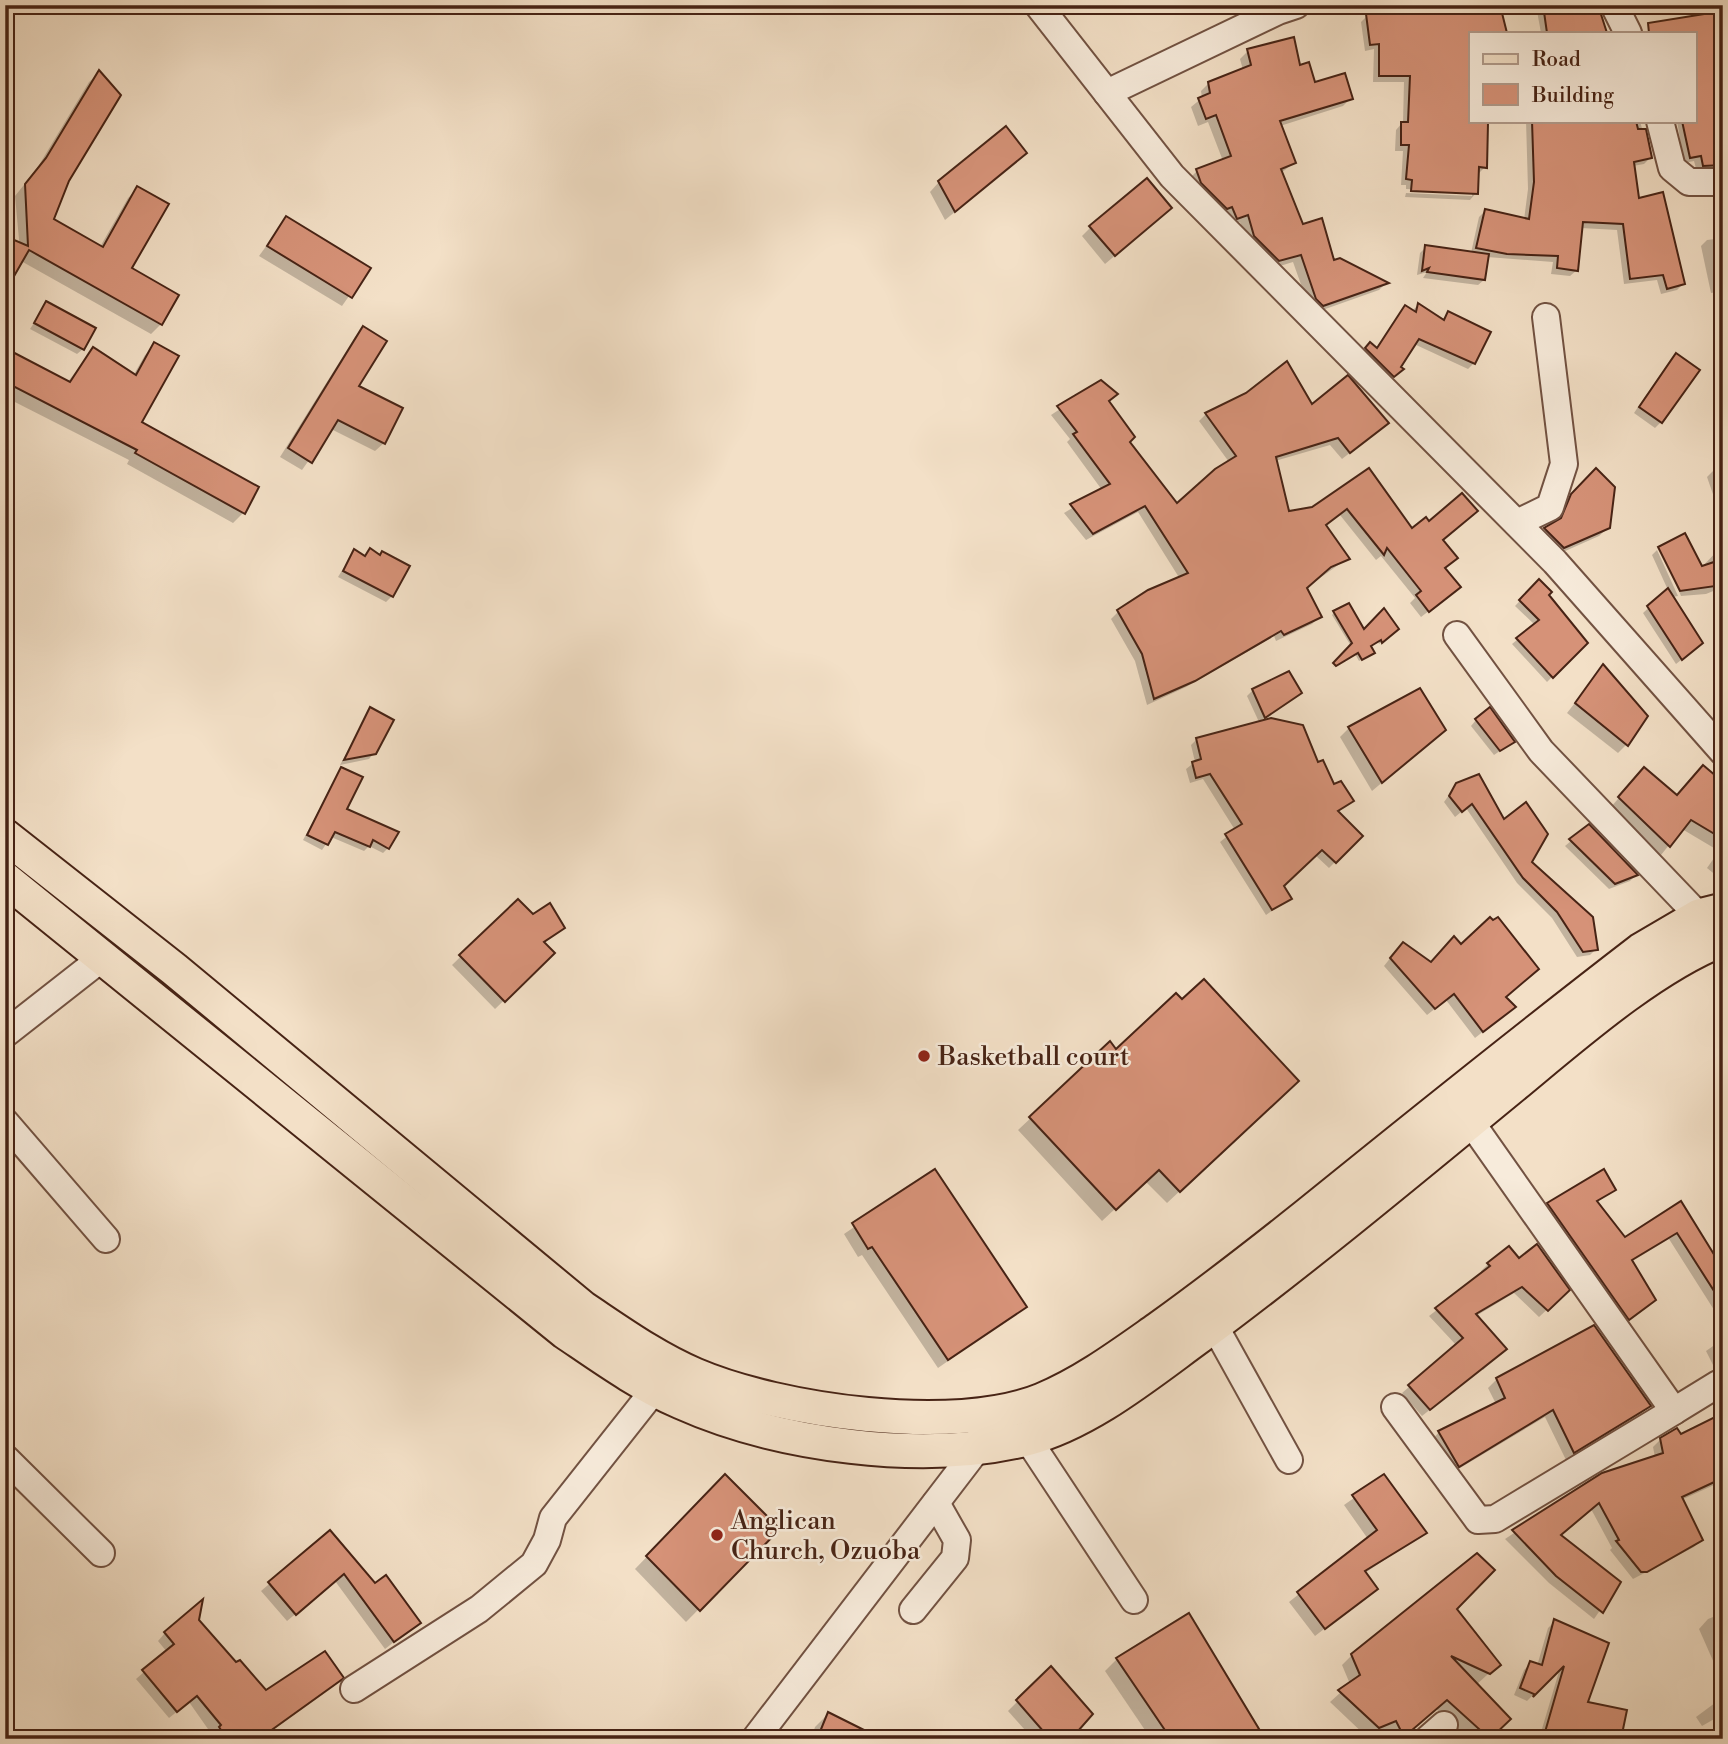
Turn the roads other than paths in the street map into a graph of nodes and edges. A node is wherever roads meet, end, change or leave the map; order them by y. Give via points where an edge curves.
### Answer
1 (1038, 5) edge
2 (1296, 5) edge
3 (1614, 5) edge
4 (1628, 32) edge
5 (1107, 93) junction
6 (1660, 122) edge
7 (1723, 182) edge
8 (1546, 317) dead end
9 (1517, 523) junction
10 (1457, 635) dead end
11 (1723, 752) edge
12 (5, 836) edge
13 (5, 878) edge
14 (1711, 913) edge
15 (1723, 939) edge
16 (102, 958) junction
17 (5, 1034) edge
18 (1471, 1121) junction
19 (5, 1122) edge
20 (106, 1239) dead end
21 (1214, 1325) junction
22 (1723, 1385) edge
23 (655, 1389) junction
24 (1395, 1407) dead end
25 (1674, 1411) junction
26 (984, 1413) junction
27 (1027, 1438) junction
28 (980, 1446) junction
29 (5, 1458) edge
30 (1290, 1460) dead end
31 (936, 1503) junction
32 (101, 1553) dead end
33 (1135, 1600) dead end
34 (913, 1610) dead end
35 (354, 1689) dead end
36 (755, 1739) edge

1 - 5 street
2 - 5 street
3 - 4 street
5 - 9 street via 1172,176
6 - 7 street via 1672,168 1689,182
8 - 9 street via 1564,464 1550,507
9 - 11 street
10 - 14 street via 1541,751
12 - 26 main road via 174,969 583,1308 639,1345 695,1375 753,1394 829,1410 923,1416
13 - 16 main road
14 - 26 main road via 1641,950 1225,1280 1110,1363 1040,1401
15 - 18 main road via 1656,976
16 - 17 street
16 - 23 main road via 565,1332
18 - 21 main road
18 - 25 street
19 - 20 street
21 - 27 main road via 1127,1390
21 - 30 street
22 - 25 street
23 - 28 main road via 745,1425 834,1443 922,1450
23 - 35 street via 553,1518 534,1564 478,1609
24 - 25 street via 1478,1520 1495,1519
26 - 28 street
27 - 28 main road
27 - 33 street
28 - 31 street
29 - 32 street
31 - 34 street via 957,1540 955,1558
31 - 36 street

